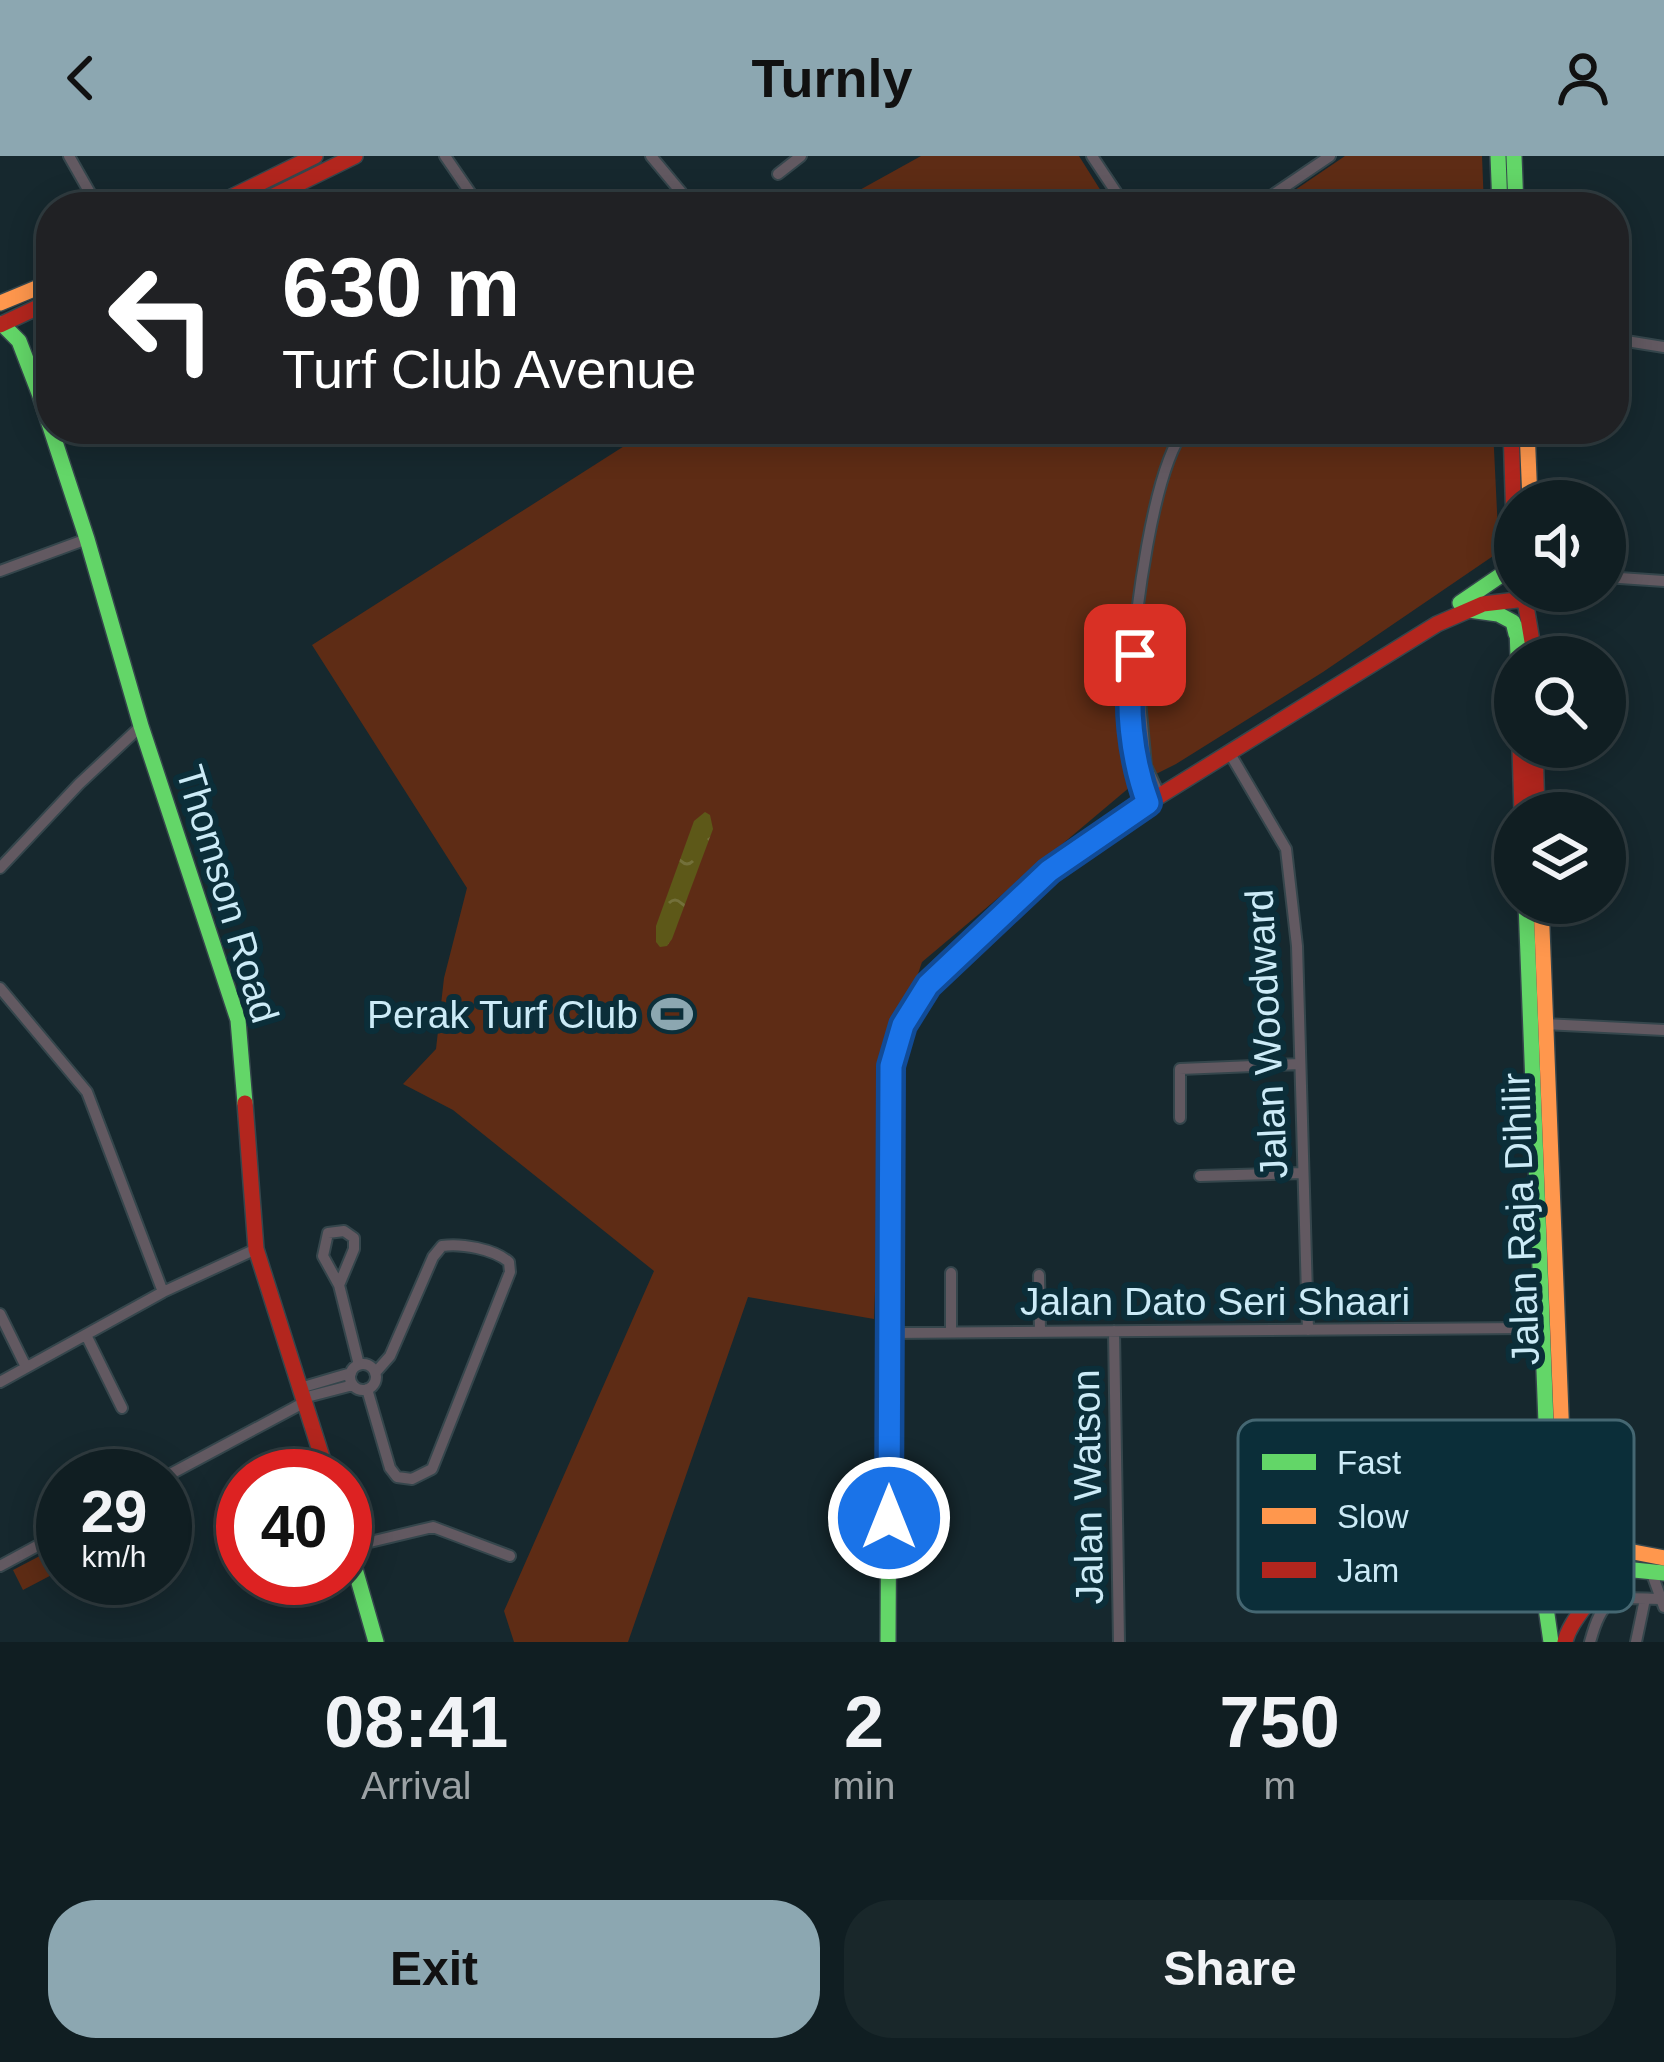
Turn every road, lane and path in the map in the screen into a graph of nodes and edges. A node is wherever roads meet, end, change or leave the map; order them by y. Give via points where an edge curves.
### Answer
1 (69, 156) edge
2 (315, 156) edge
3 (355, 156) edge
4 (445, 156) edge
5 (651, 156) edge
6 (801, 156) edge
7 (1093, 156) edge
8 (1330, 156) edge
9 (1500, 156) edge
10 (1514, 156) edge
11 (292, 161) edge
12 (778, 175) dead end
13 (89, 192) edge
14 (237, 192) edge
15 (282, 192) edge
16 (470, 192) edge
17 (681, 192) edge
18 (1116, 192) edge
19 (1278, 192) edge
20 (1499, 192) edge
21 (1515, 192) edge
22 (0, 288) edge
23 (36, 289) edge
24 (8, 300) edge
25 (36, 308) edge
26 (25, 314) junction
27 (1, 324) edge
28 (19, 341) junction
29 (1629, 341) edge
30 (1664, 347) edge
31 (36, 390) edge
32 (54, 444) edge
33 (1175, 444) edge
34 (1511, 444) edge
35 (1528, 444) edge
36 (1513, 480) edge
37 (1529, 480) edge
38 (87, 539) junction
39 (0, 571) edge
40 (1626, 579) edge
41 (1664, 581) edge
42 (1494, 582) edge
43 (1494, 600) edge
44 (1464, 607) junction
45 (1519, 636) edge
46 (141, 726) junction
47 (1228, 752) junction
48 (1154, 800) junction
49 (0, 868) edge
50 (1527, 924) edge
51 (1542, 924) edge
52 (0, 988) edge
53 (1544, 1024) junction
54 (1664, 1030) edge
55 (1300, 1064) junction
56 (1180, 1118) dead end
57 (1303, 1173) junction
58 (1200, 1176) dead end
59 (256, 1249) junction
60 (951, 1274) dead end
61 (1040, 1275) dead end
62 (339, 1285) junction
63 (164, 1292) junction
64 (0, 1314) edge
65 (1542, 1328) junction
66 (1308, 1330) junction
67 (1114, 1331) junction
68 (1040, 1332) junction
69 (889, 1333) junction
70 (950, 1333) junction
71 (86, 1334) junction
72 (26, 1367) junction
73 (375, 1373) junction
74 (354, 1374) junction
75 (0, 1382) edge
76 (368, 1389) junction
77 (303, 1396) junction
78 (122, 1408) dead end
79 (1545, 1420) edge
80 (1560, 1420) edge
81 (320, 1449) edge
82 (192, 1461) edge
83 (372, 1536) edge
84 (36, 1546) edge
85 (1634, 1552) edge
86 (510, 1556) dead end
87 (1664, 1558) edge
88 (0, 1565) edge
89 (1660, 1573) edge
90 (1634, 1599) edge
91 (1645, 1599) junction
92 (1663, 1603) edge
93 (365, 1605) edge
94 (1547, 1612) edge
95 (1576, 1612) edge
96 (1598, 1612) edge
97 (376, 1642) edge
98 (888, 1642) edge
99 (1119, 1642) edge
100 (1551, 1642) edge
101 (1565, 1642) edge
102 (1590, 1642) edge
103 (1636, 1642) edge

1 - 13 street
2 - 11 main road
3 - 15 main road
4 - 16 street
5 - 17 street
6 - 12 street
7 - 18 street
8 - 19 street
9 - 20 main road
10 - 21 main road
11 - 14 main road
22 - 24 main road
23 - 24 main road
25 - 26 main road
26 - 27 main road
26 - 28 main road
27 - 28 main road, Thomson Road
28 - 31 main road, Thomson Road
29 - 30 street
32 - 38 main road, Thomson Road
33 - 48 street via 1145,559 1131,674 1136,770
34 - 36 main road
35 - 37 main road
38 - 39 street
38 - 46 main road, Thomson Road
40 - 41 street
42 - 44 main road
43 - 44 main road
44 - 45 main road via 1498,614
44 - 47 main road
44 - 47 main road
46 - 49 street
46 - 59 main road, Thomson Road via 238,1020
47 - 48 main road
47 - 55 street, Jalan Woodward via 1286,849
48 - 69 main road via 1049,871 928,985 903,1025 891,1066
50 - 65 main road, Jalan Raja Dihilir
51 - 53 main road, Jalan Raja Dihilir
52 - 63 street via 86,1092
53 - 54 street
53 - 80 main road, Jalan Raja Dihilir
55 - 56 street via 1180,1069
55 - 57 street, Jalan Woodward
57 - 58 street
57 - 66 street, Jalan Woodward
59 - 63 street
59 - 77 main road, Thomson Road
60 - 70 street
61 - 68 street
62 - 62 street via 323,1243 328,1233 344,1231 354,1250
62 - 74 street
63 - 71 street
64 - 72 street
65 - 66 street, Jalan Dato Seri Shaari
65 - 79 main road, Jalan Raja Dihilir
66 - 67 street, Jalan Dato Seri Shaari
67 - 68 street, Jalan Dato Seri Shaari
67 - 99 street, Jalan Watson
68 - 70 street, Jalan Dato Seri Shaari
69 - 70 street, Jalan Dato Seri Shaari
69 - 98 main road
71 - 72 street
71 - 78 street
72 - 75 street
73 - 74 street via 367,1365
73 - 76 street
73 - 76 street via 442,1246 509,1262 432,1469 397,1477
74 - 76 street
74 - 77 street
77 - 81 main road, Thomson Road
77 - 82 street
83 - 86 street via 433,1527
84 - 88 street
85 - 87 main road
89 - 92 street
90 - 91 street
91 - 92 street
91 - 103 street
93 - 97 main road
94 - 100 main road
95 - 101 main road
96 - 102 street

